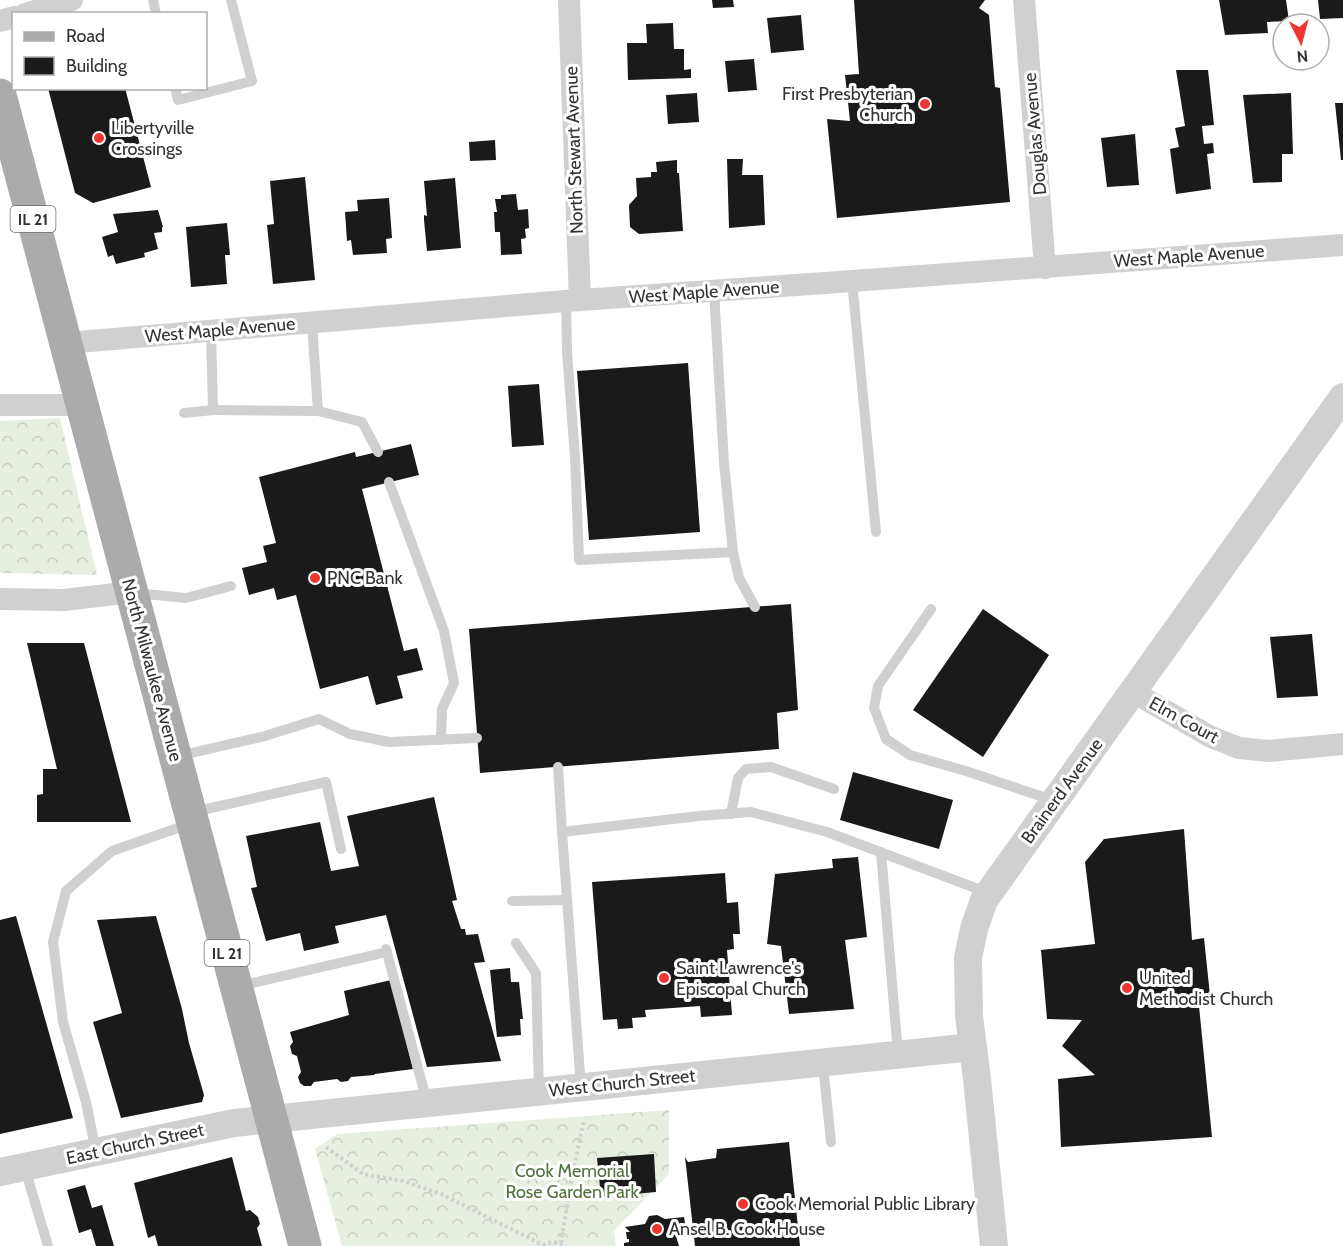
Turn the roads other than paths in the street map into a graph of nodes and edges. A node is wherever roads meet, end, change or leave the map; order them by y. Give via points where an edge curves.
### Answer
1 (72, 0) edge
2 (231, 0) edge
3 (569, 0) edge
4 (1024, 0) edge
5 (32, 12) edge
6 (176, 90) edge
7 (0, 95) edge
8 (1343, 245) edge
9 (1045, 267) junction
10 (852, 282) junction
11 (714, 291) junction
12 (573, 301) junction
13 (312, 323) junction
14 (211, 331) junction
15 (66, 344) junction
16 (1343, 397) edge
17 (0, 405) edge
18 (82, 405) junction
19 (213, 410) junction
20 (318, 411) junction
21 (184, 413) dead end
22 (378, 452) dead end
23 (388, 482) dead end
24 (876, 532) dead end
25 (732, 552) junction
26 (231, 586) dead end
27 (132, 592) junction
28 (0, 599) edge
29 (755, 607) dead end
30 (931, 609) dead end
31 (1133, 692) junction
32 (477, 738) dead end
33 (441, 740) junction
34 (1343, 744) edge
35 (175, 756) junction
36 (558, 767) dead end
37 (834, 789) dead end
38 (1055, 801) junction
39 (731, 814) junction
40 (191, 818) junction
41 (562, 832) junction
42 (341, 849) dead end
43 (881, 852) junction
44 (990, 893) junction
45 (567, 900) junction
46 (512, 901) dead end
47 (516, 943) dead end
48 (236, 987) junction
49 (973, 1047) junction
50 (898, 1054) junction
51 (822, 1063) junction
52 (581, 1087) junction
53 (539, 1091) junction
54 (427, 1103) junction
55 (271, 1118) junction
56 (831, 1142) dead end
57 (96, 1152) junction
58 (12, 1170) edge
59 (48, 1246) edge
60 (305, 1246) edge
61 (994, 1246) edge

1 - 5 street
2 - 6 lane via 252,81 178,99
3 - 12 street, North Stewart Avenue
4 - 9 street, Douglas Avenue
7 - 15 main road, North Milwaukee Avenue / IL 21
8 - 9 street, West Maple Avenue
9 - 10 street, West Maple Avenue
10 - 11 street, West Maple Avenue
10 - 24 lane
11 - 12 street, West Maple Avenue
11 - 25 lane
12 - 13 street, West Maple Avenue
12 - 25 lane via 567,352 579,560
13 - 14 street, West Maple Avenue
13 - 20 lane
14 - 15 street, West Maple Avenue
14 - 19 lane
15 - 18 main road, North Milwaukee Avenue / IL 21
16 - 31 street, Brainerd Avenue
17 - 18 street
18 - 27 main road, North Milwaukee Avenue / IL 21
19 - 20 lane
19 - 21 lane
20 - 22 lane via 362,422
23 - 33 lane via 444,631 454,683 442,710
25 - 29 lane via 739,578
26 - 27 lane via 186,597
27 - 28 street via 64,600
27 - 35 main road, North Milwaukee Avenue / IL 21
30 - 38 lane via 878,686 874,708 886,739 910,755
31 - 34 street, Elm Court via 1211,737 1239,748 1269,751
31 - 38 street, Brainerd Avenue
32 - 33 lane
33 - 35 lane via 389,742 350,734 319,718 265,736
35 - 40 main road, North Milwaukee Avenue / IL 21
36 - 41 lane
37 - 39 lane via 771,767 746,769 738,778
38 - 44 street, Brainerd Avenue
39 - 41 lane
39 - 43 lane via 751,812 771,817
40 - 42 lane via 326,782
40 - 48 main road, North Milwaukee Avenue / IL 21
40 - 57 lane via 112,850 66,891 53,942 63,1022
41 - 45 lane
43 - 44 lane
43 - 50 lane
44 - 49 street, Brainerd Avenue via 974,929 968,958
45 - 46 lane
45 - 52 lane
47 - 53 lane via 536,974
48 - 54 lane via 386,951
48 - 55 main road, North Milwaukee Avenue / IL 21
49 - 50 street, West Church Street
49 - 61 street, Brainerd Avenue
50 - 51 street, West Church Street
51 - 52 street, West Church Street
51 - 56 lane
52 - 53 street, West Church Street
53 - 54 street, West Church Street
54 - 55 street, West Church Street
55 - 57 street, East Church Street
55 - 60 main road, North Milwaukee Avenue / IL 21
57 - 58 street, East Church Street
58 - 59 lane

